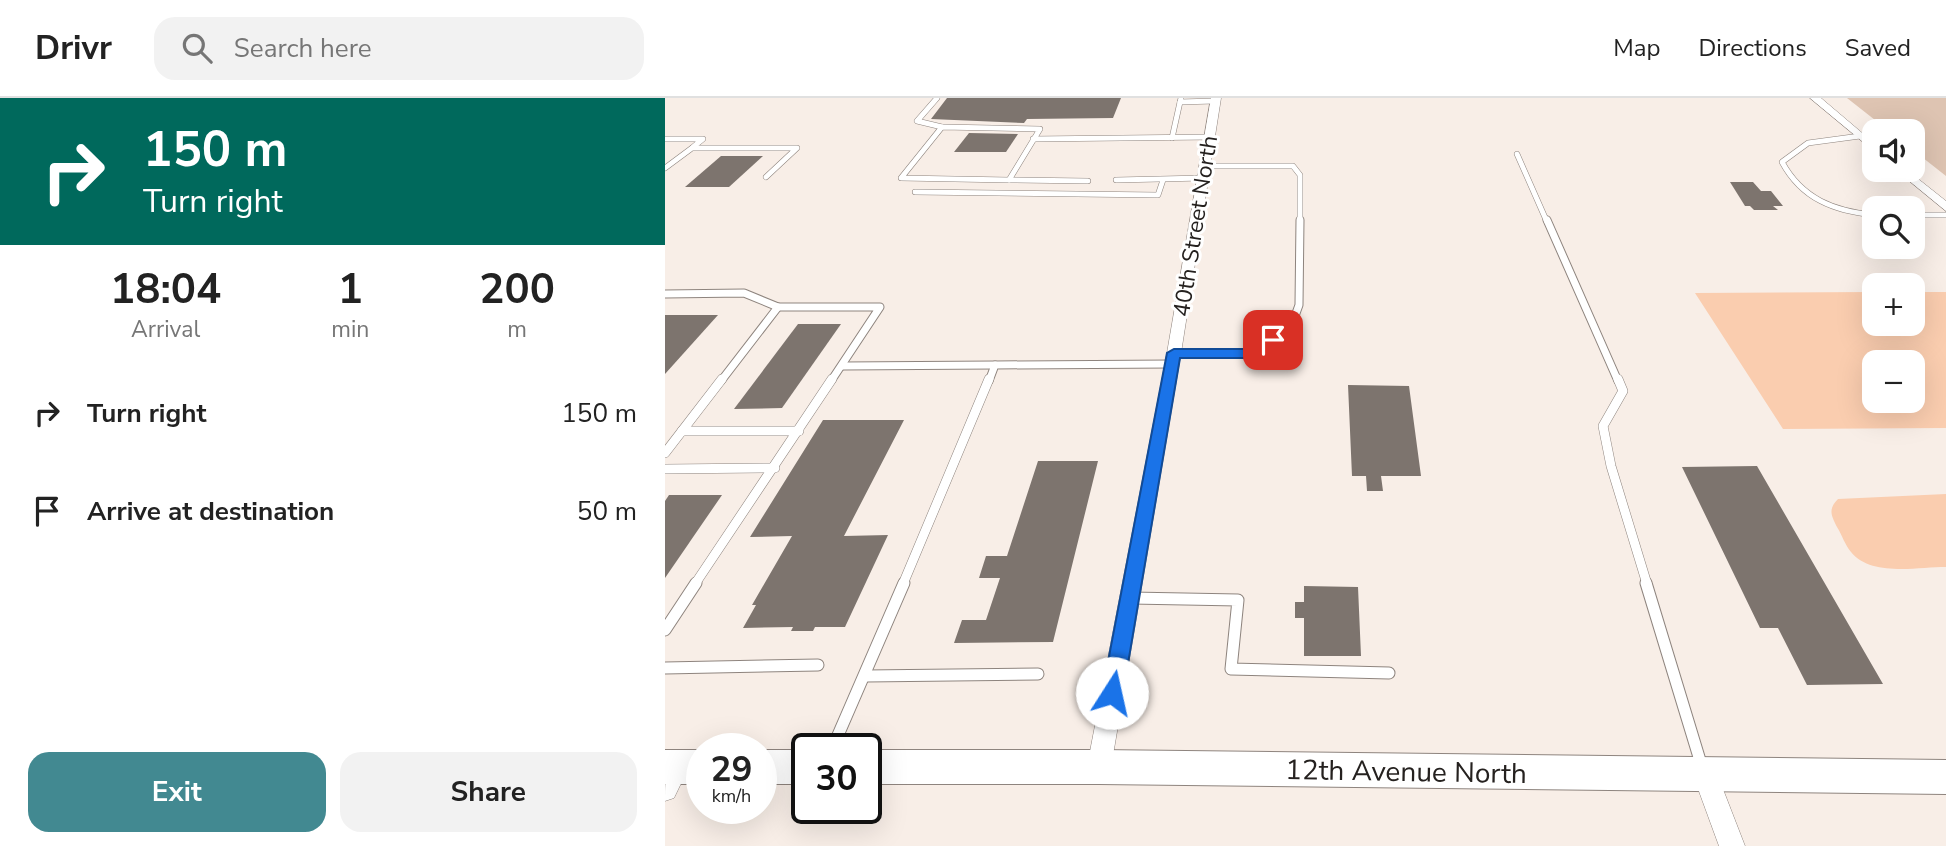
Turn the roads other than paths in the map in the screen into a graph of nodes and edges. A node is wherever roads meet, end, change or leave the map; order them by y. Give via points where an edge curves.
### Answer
1 (937, 98) edge
2 (1815, 98) edge
3 (1215, 99) edge
4 (1180, 100) edge
5 (943, 127) junction
6 (1210, 136) junction
7 (1860, 136) joint
8 (1173, 138) junction
9 (665, 139) edge
10 (1033, 139) junction
11 (692, 148) junction
12 (1517, 154) dead end
13 (665, 168) edge
14 (1204, 172) junction
15 (766, 177) dead end
16 (1009, 180) junction
17 (1116, 180) dead end
18 (1163, 180) junction
19 (1088, 181) dead end
20 (1916, 182) edge
21 (915, 192) dead end
22 (1946, 207) edge
23 (1862, 214) edge
24 (1925, 215) edge
25 (1946, 215) edge
26 (665, 294) edge
27 (778, 307) junction
28 (1173, 358) junction
29 (995, 365) junction
30 (843, 366) junction
31 (682, 431) junction
32 (799, 431) junction
33 (665, 453) edge
34 (775, 468) junction
35 (665, 469) edge
36 (1130, 598) junction
37 (665, 630) edge
38 (818, 665) dead end
39 (665, 668) edge
40 (1388, 673) dead end
41 (1038, 674) dead end
42 (866, 676) junction
43 (839, 733) edge
44 (882, 767) edge
45 (1099, 767) junction
46 (1705, 775) junction
47 (1946, 776) edge
48 (1731, 846) edge

1 - 5 lane via 917,121
2 - 7 street
3 - 4 lane
3 - 6 street, 40th Street North
4 - 8 lane
5 - 10 lane via 1039,129
5 - 16 lane via 901,178
6 - 8 lane
6 - 14 street, 40th Street North
7 - 23 lane via 1808,143 1782,162 1787,173 1817,201
8 - 10 lane
9 - 11 lane via 703,139
10 - 16 lane
11 - 13 lane
11 - 15 lane via 797,148
12 - 46 lane via 1623,391 1603,426 1611,466
14 - 18 lane
14 - 28 street, 40th Street North
14 - 28 lane via 1293,166 1300,175 1299,305 1291,327 1255,353
16 - 19 lane
17 - 18 lane
18 - 21 lane via 1158,195
20 - 22 street
24 - 25 lane
26 - 27 lane via 744,293
27 - 30 lane via 880,307
27 - 31 lane
28 - 29 lane
28 - 36 street, 40th Street North
29 - 30 lane
29 - 42 lane
30 - 32 lane
31 - 32 lane
31 - 33 lane
32 - 34 lane
34 - 35 lane
34 - 37 lane
36 - 40 lane via 1238,600 1231,669
36 - 45 street, 40th Street North
38 - 39 lane
41 - 42 lane
42 - 43 lane
44 - 45 main road, 12th Avenue North
45 - 46 main road, 12th Avenue North
46 - 47 main road, 12th Avenue North
46 - 48 street

